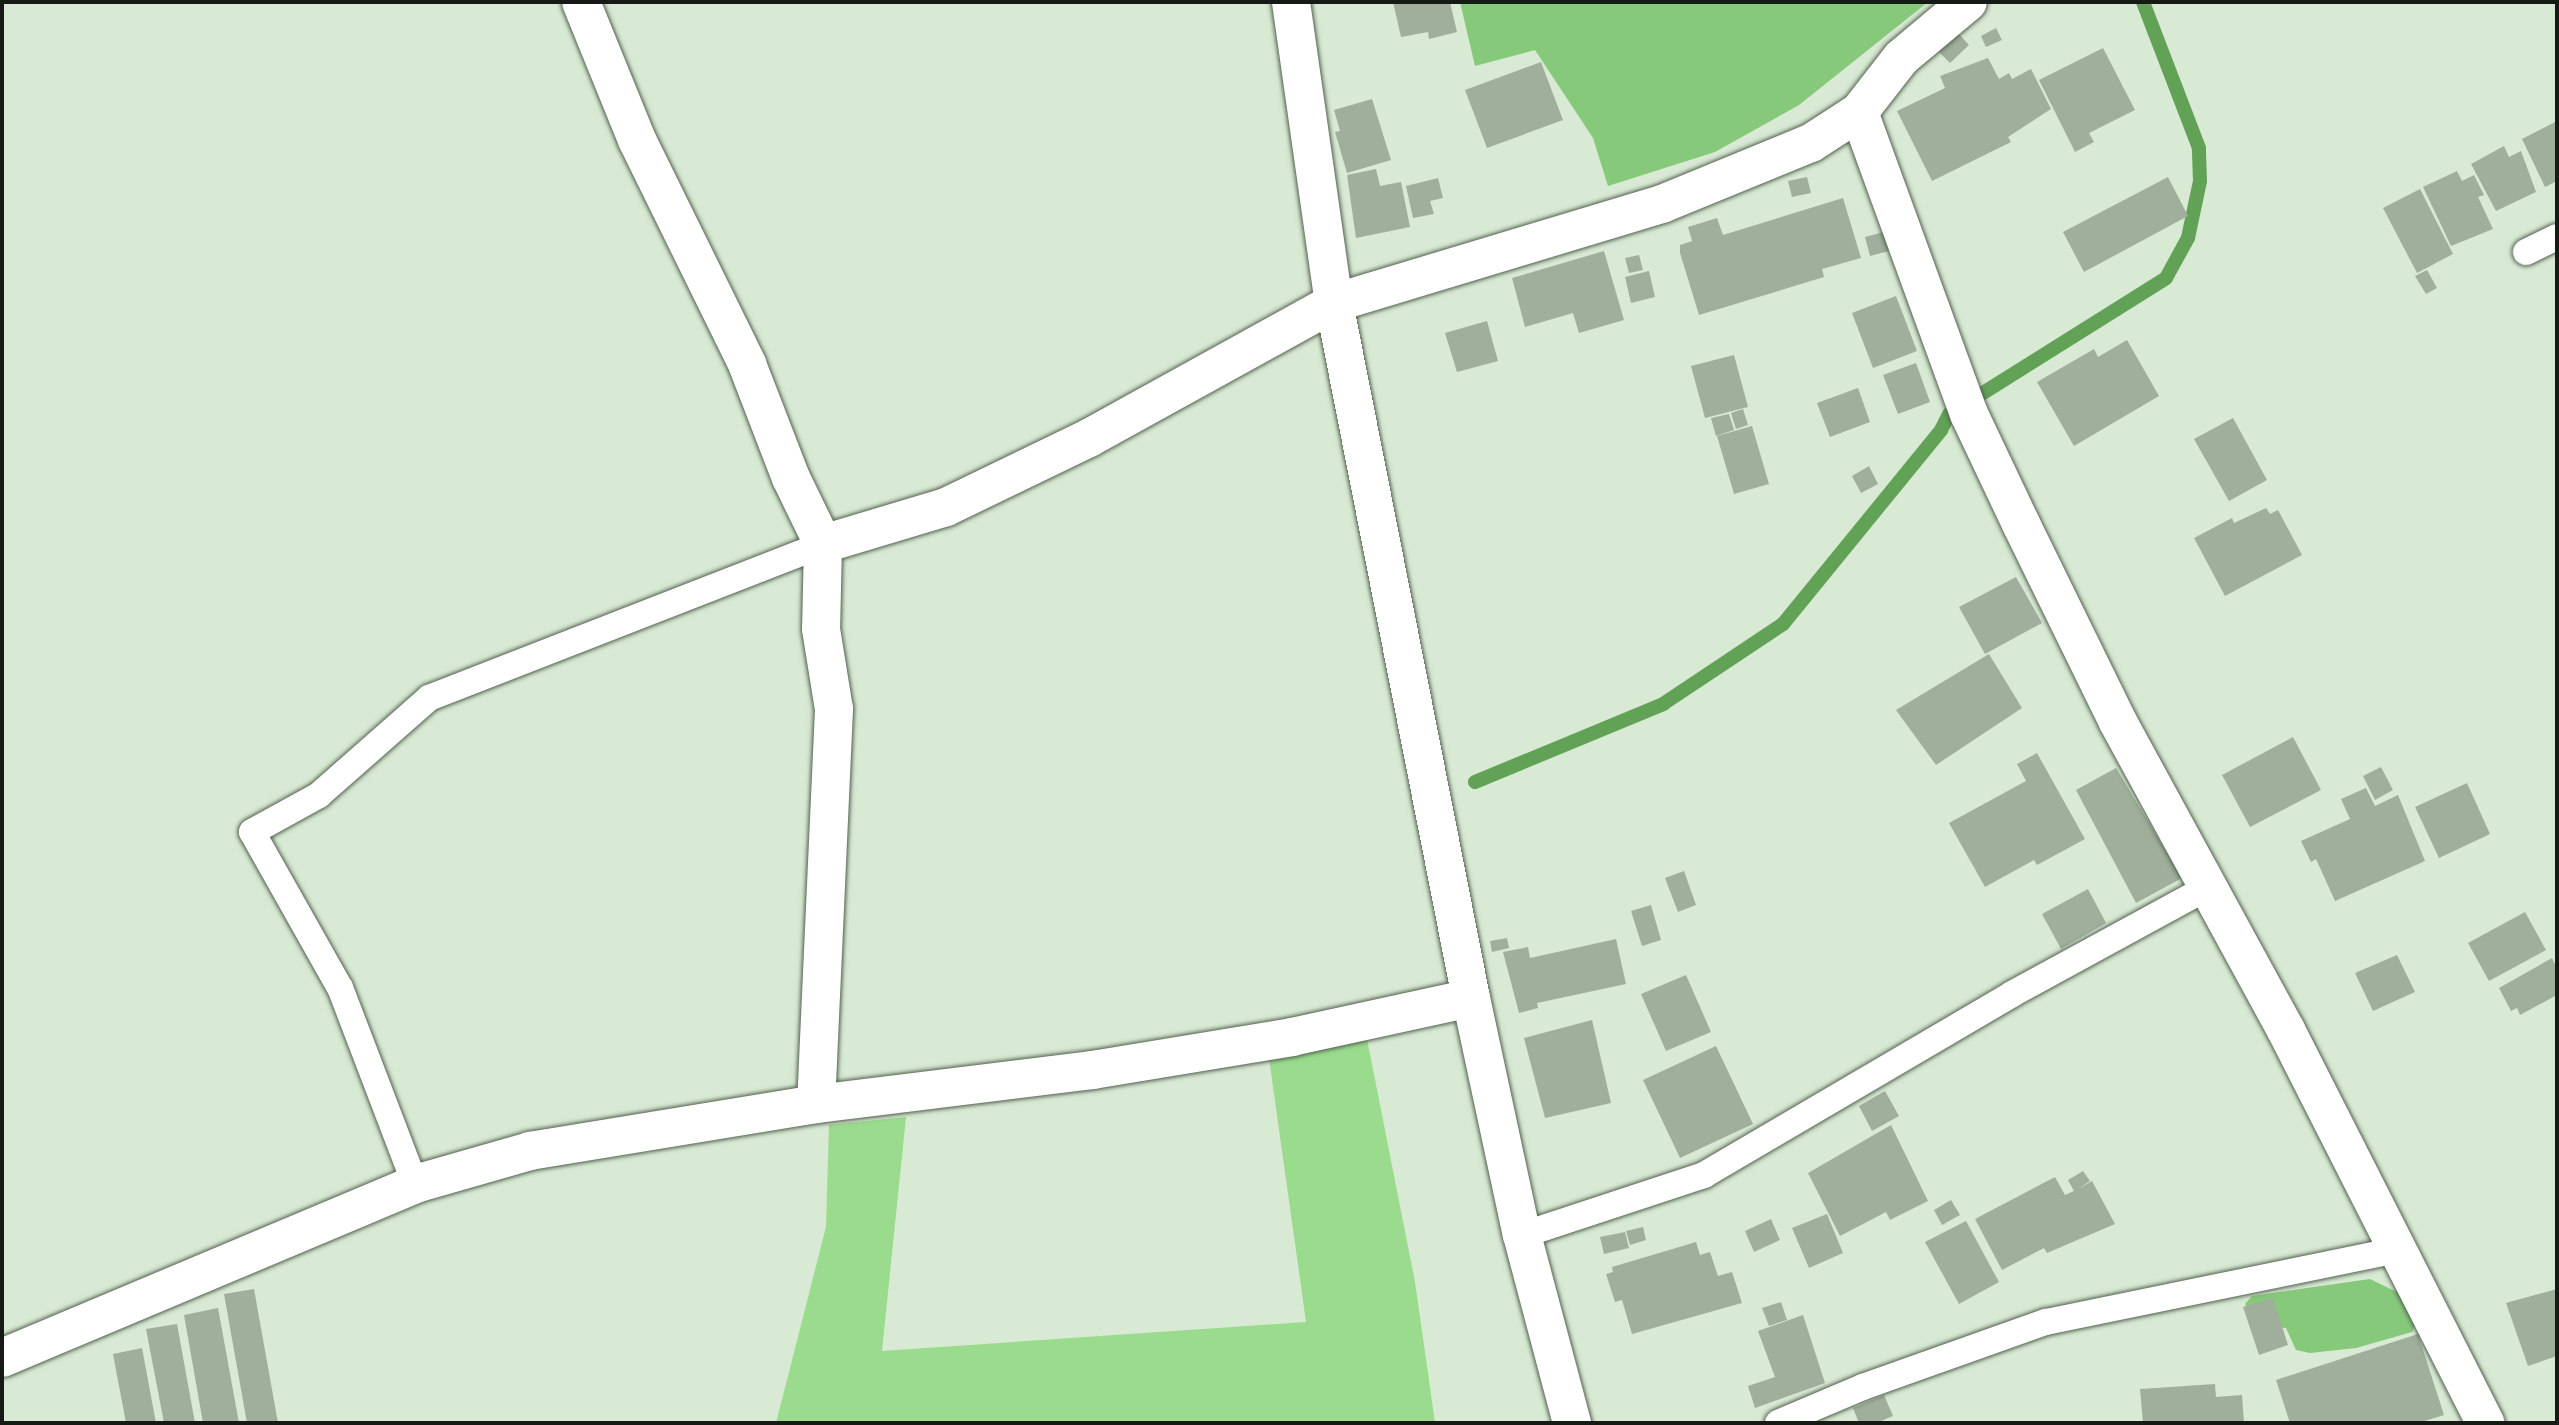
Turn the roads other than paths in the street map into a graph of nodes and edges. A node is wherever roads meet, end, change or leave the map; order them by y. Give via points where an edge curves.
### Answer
1 (581, 2) edge
2 (1291, 2) edge
3 (1968, 2) edge
4 (1859, 112) junction
5 (2557, 237) edge
6 (2526, 253) dead end
7 (1334, 303) junction
8 (823, 544) junction
9 (2210, 886) junction
10 (1471, 998) junction
11 (816, 1104) junction
12 (415, 1184) junction
13 (1522, 1235) junction
14 (2397, 1250) junction
15 (2, 1358) edge
16 (1572, 1423) edge
17 (1778, 1423) edge
18 (2485, 1423) edge

1 - 8 street via 637,140 747,364 791,478
2 - 7 street
3 - 4 street via 1901,58
4 - 7 street via 1811,144 1662,204
4 - 9 street via 1969,414 2118,722
5 - 6 lane
7 - 8 street via 1089,438 946,507
7 - 10 street
8 - 11 street via 821,629 834,709
8 - 12 lane via 429,698 319,795 251,832 340,988
9 - 13 lane via 2012,994 1704,1175
9 - 14 street
10 - 11 street via 1293,1037 1106,1068
10 - 13 street
11 - 12 street via 530,1151
12 - 15 street
13 - 16 street
14 - 17 lane via 2046,1322 1863,1387
14 - 18 street

